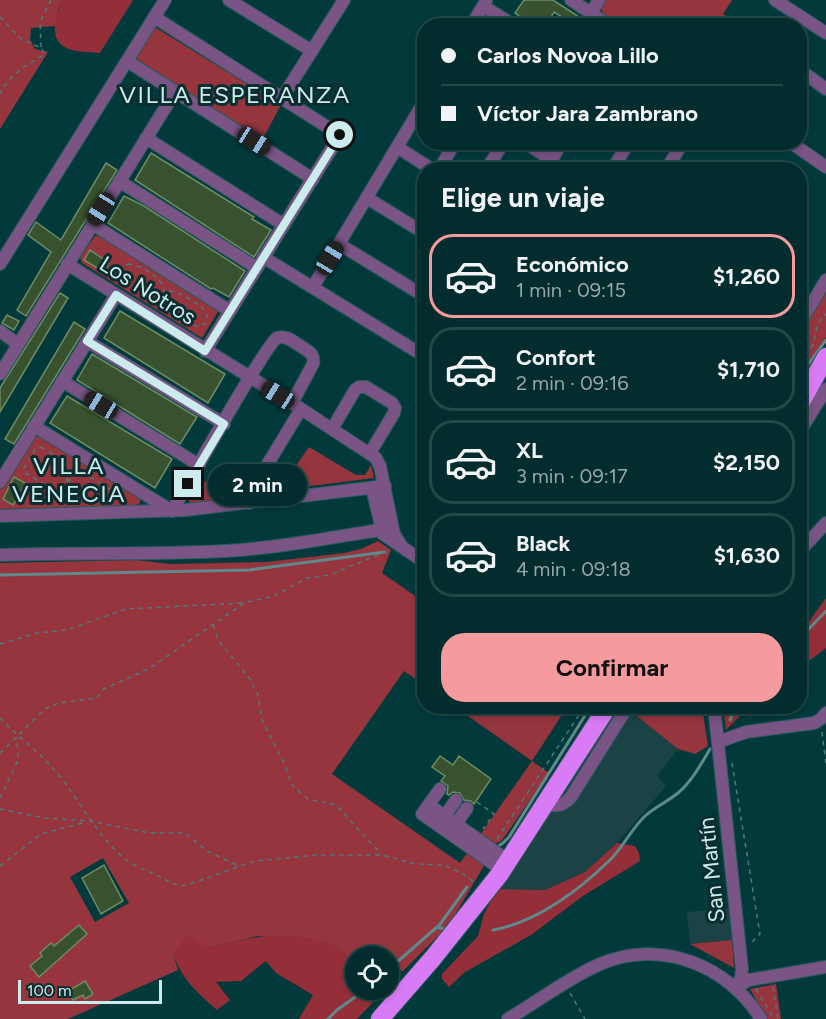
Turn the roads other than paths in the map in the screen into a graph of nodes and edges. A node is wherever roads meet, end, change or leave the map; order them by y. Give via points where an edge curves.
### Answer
1 (165, 0) edge
2 (229, 0) edge
3 (571, 0) edge
4 (599, 0) edge
5 (775, 0) edge
6 (340, 1) edge
7 (485, 3) edge
8 (591, 13) junction
9 (154, 17) junction
10 (476, 18) edge
11 (505, 18) edge
12 (598, 18) edge
13 (803, 18) edge
14 (807, 21) edge
15 (826, 33) edge
16 (312, 51) junction
17 (127, 61) junction
18 (807, 75) edge
19 (826, 89) edge
20 (175, 92) junction
21 (282, 98) junction
22 (417, 114) edge
23 (146, 138) junction
24 (397, 147) junction
25 (533, 150) edge
26 (802, 150) edge
27 (420, 162) edge
28 (546, 162) edge
29 (826, 167) edge
30 (313, 179) junction
31 (119, 181) junction
32 (367, 198) junction
33 (92, 224) junction
34 (284, 225) junction
35 (417, 229) edge
36 (339, 244) junction
37 (260, 263) junction
38 (0, 264) edge
39 (67, 264) junction
40 (826, 280) edge
41 (313, 287) junction
42 (417, 292) edge
43 (116, 295) junction
44 (230, 311) junction
45 (807, 311) edge
46 (0, 331) edge
47 (87, 341) junction
48 (18, 344) junction
49 (205, 351) junction
50 (417, 352) edge
51 (826, 357) edge
52 (0, 374) edge
53 (251, 378) junction
54 (62, 381) junction
55 (826, 389) edge
56 (807, 392) edge
57 (297, 406) junction
58 (807, 420) edge
59 (224, 424) junction
60 (34, 426) junction
61 (332, 429) junction
62 (370, 453) junction
63 (199, 465) junction
64 (0, 482) edge
65 (385, 486) junction
66 (372, 488) junction
67 (249, 503) junction
68 (172, 511) junction
69 (0, 516) edge
70 (826, 523) edge
71 (380, 530) junction
72 (807, 543) edge
73 (401, 544) junction
74 (417, 553) edge
75 (0, 555) edge
76 (603, 714) edge
77 (623, 714) edge
78 (715, 714) edge
79 (823, 716) edge
80 (718, 742) junction
81 (545, 804) junction
82 (441, 819) junction
83 (505, 866) junction
84 (826, 967) edge
85 (736, 988) junction
86 (380, 1019) edge
87 (508, 1019) edge
88 (761, 1019) edge

1 - 9 street
2 - 16 street
3 - 8 street
4 - 8 street
5 - 13 street
6 - 16 street
7 - 10 street
7 - 11 street
8 - 12 street
9 - 17 street
9 - 21 street
14 - 15 street
16 - 21 street
17 - 20 street
17 - 38 street
18 - 19 street
20 - 23 street
20 - 30 street
21 - 30 street via 340,135
22 - 24 street
23 - 31 street
23 - 34 street
24 - 27 street
24 - 32 street
25 - 28 street
26 - 29 street
30 - 34 street
31 - 33 street
31 - 37 street
32 - 35 street
32 - 36 street
33 - 39 street
33 - 44 street
34 - 37 street
36 - 41 street
36 - 42 street
37 - 41 street
37 - 44 street
39 - 43 street, Los Notros
39 - 48 street
40 - 45 street
41 - 50 street
43 - 47 street
43 - 49 street, Los Notros
44 - 49 street
46 - 48 street
47 - 54 street
47 - 59 street
48 - 52 street
49 - 53 street, Los Notros
51 - 56 highway
53 - 57 street, Los Notros
53 - 57 street via 273,342 279,337 288,338 312,353 314,359
53 - 59 street
54 - 60 street
54 - 63 street
55 - 58 street
57 - 61 street, Los Notros
57 - 67 street via 252,490
59 - 63 street
60 - 64 street
60 - 68 street
61 - 62 street, Los Notros
61 - 62 street via 359,387 366,387 392,403 394,413
62 - 65 street via 379,462
63 - 68 street
65 - 66 street
65 - 73 street via 394,534
66 - 67 street
66 - 71 street
67 - 68 street
68 - 69 street
70 - 72 street
71 - 73 street
71 - 75 street via 227,551
73 - 74 street
76 - 81 highway
77 - 81 street via 571,797 560,805
78 - 80 street, San Martín
79 - 80 street via 814,723 746,732
80 - 85 street, San Martín via 742,969
81 - 83 highway
82 - 82 street via 457,799
82 - 83 street
83 - 86 highway
84 - 85 street via 743,981
85 - 87 street via 696,963 651,954 612,960 588,970
85 - 88 street

